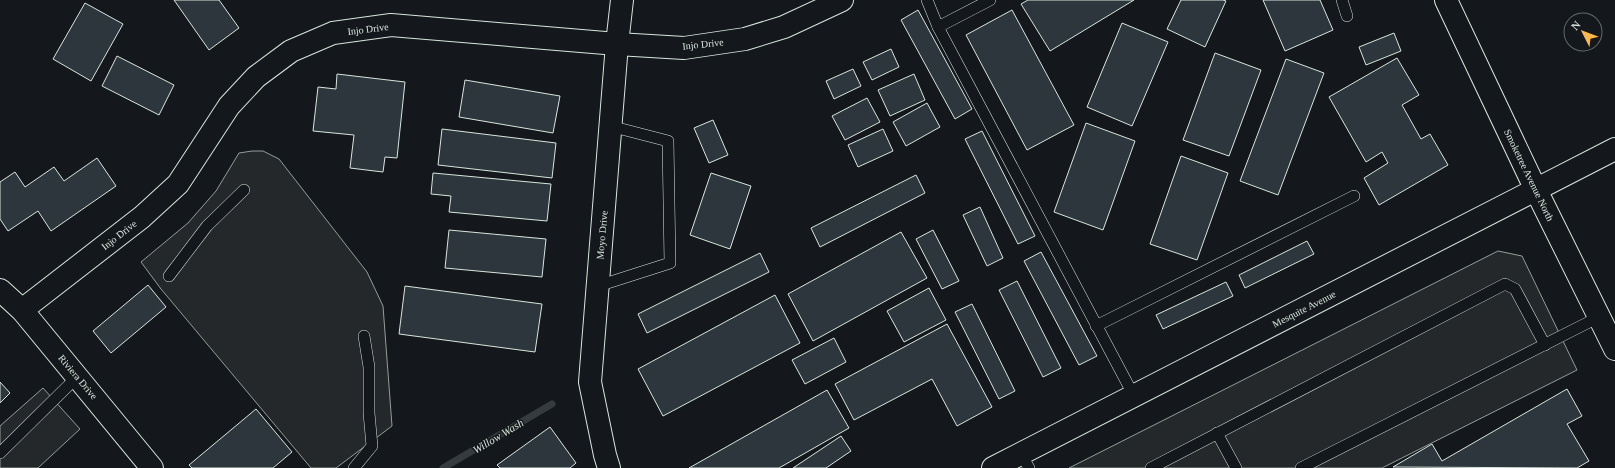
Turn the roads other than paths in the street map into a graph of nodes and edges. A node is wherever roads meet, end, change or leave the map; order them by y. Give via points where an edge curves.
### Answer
1 (622, 0) edge
2 (927, 0) edge
3 (990, 0) edge
4 (1342, 0) edge
5 (1446, 0) edge
6 (833, 2) edge
7 (1348, 16) dead end
8 (938, 26) junction
9 (617, 44) junction
10 (610, 126) junction
11 (1615, 149) edge
12 (244, 190) dead end
13 (1536, 190) junction
14 (1354, 196) dead end
15 (169, 276) dead end
16 (598, 286) junction
17 (0, 290) edge
18 (22, 310) junction
19 (1599, 317) junction
20 (1096, 326) junction
21 (364, 336) dead end
22 (1545, 345) junction
23 (1615, 349) edge
24 (78, 376) junction
25 (1134, 396) junction
26 (1217, 433) junction
27 (0, 453) edge
28 (1025, 461) edge
29 (152, 468) edge
30 (354, 468) edge
31 (610, 468) edge
32 (993, 468) edge
33 (1152, 468) edge
34 (1236, 468) edge
35 (1301, 468) edge

1 - 9 street, Moyo Drive
2 - 8 lane
3 - 8 lane
4 - 7 lane
5 - 13 street, Smoketree Avenue North
6 - 9 street, Injo Drive via 784,27 745,40 684,48
8 - 20 lane
9 - 10 street, Moyo Drive
9 - 18 street, Injo Drive via 391,25 333,33 291,51 256,77 229,106 178,184 142,217
10 - 16 street, Moyo Drive
10 - 16 lane via 668,141 670,263
11 - 13 street, Mesquite Avenue
12 - 15 lane via 208,226
13 - 19 street, Smoketree Avenue North
13 - 25 street, Mesquite Avenue
14 - 20 lane
16 - 31 street, Moyo Drive via 590,382
17 - 18 street, Riviera Drive
18 - 24 street, Riviera Drive
19 - 22 lane
19 - 23 street, Smoketree Avenue North
20 - 25 lane
21 - 30 lane via 369,367 372,446
22 - 26 lane via 1515,289 1505,284
22 - 35 lane
24 - 27 lane
24 - 29 street, Riviera Drive
25 - 28 street, Mesquite Avenue
26 - 33 lane
26 - 34 lane
28 - 32 street, Mesquite Avenue

